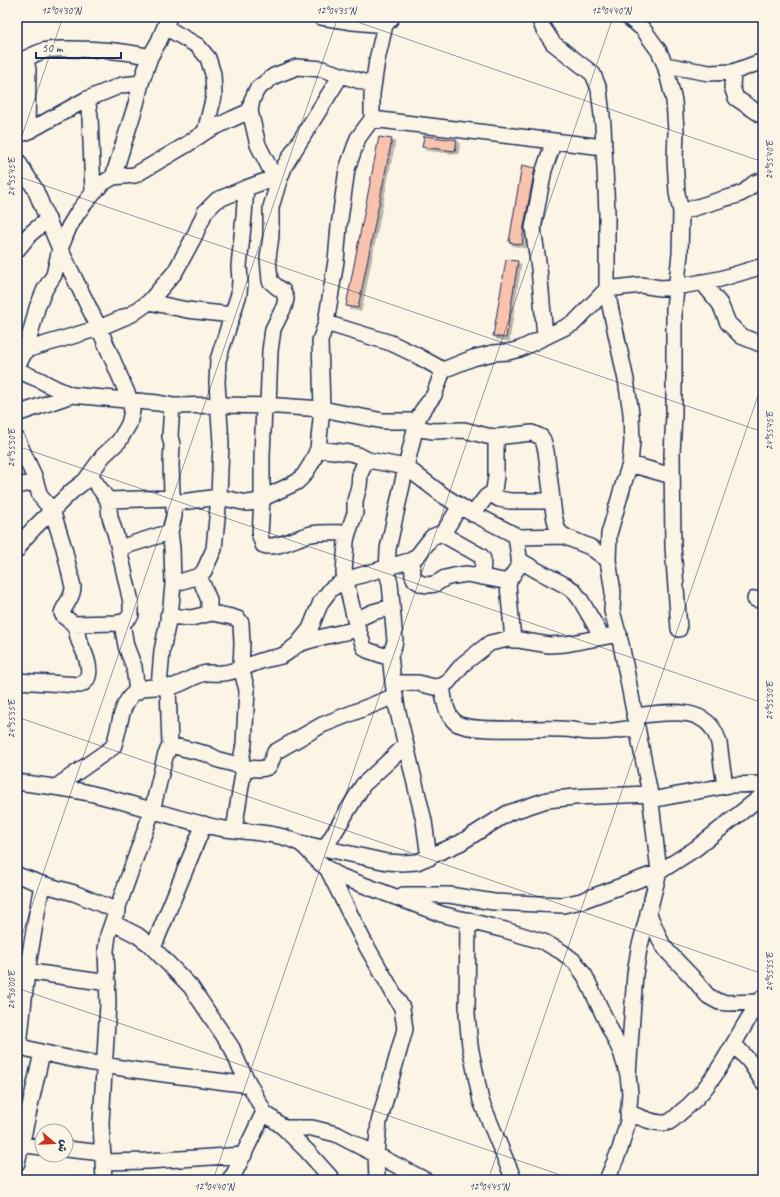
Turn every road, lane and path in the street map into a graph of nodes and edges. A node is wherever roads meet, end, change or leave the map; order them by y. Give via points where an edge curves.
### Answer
1 (321, 17) edge
2 (539, 17) edge
3 (628, 17) edge
4 (389, 21) edge
5 (167, 22) edge
6 (150, 57) junction
7 (22, 60) edge
8 (763, 61) edge
9 (665, 65) junction
10 (733, 72) junction
11 (341, 75) junction
12 (141, 83) junction
13 (373, 85) junction
14 (87, 98) junction
15 (250, 111) junction
16 (763, 116) edge
17 (372, 119) junction
18 (205, 132) junction
19 (22, 134) edge
20 (554, 141) junction
21 (604, 147) junction
22 (17, 160) edge
23 (113, 177) junction
24 (276, 181) junction
25 (763, 181) edge
26 (246, 188) junction
27 (93, 193) junction
28 (681, 212) junction
29 (48, 219) junction
30 (60, 249) junction
31 (17, 250) edge
32 (763, 266) edge
33 (702, 282) junction
34 (676, 287) junction
35 (607, 289) junction
36 (149, 302) junction
37 (232, 315) junction
38 (326, 323) junction
39 (99, 328) junction
40 (545, 337) junction
41 (763, 346) edge
42 (26, 350) junction
43 (17, 367) edge
44 (444, 370) junction
45 (72, 395) junction
46 (130, 400) junction
47 (219, 405) junction
48 (172, 406) junction
49 (266, 406) junction
50 (322, 409) junction
51 (17, 414) edge
52 (416, 424) junction
53 (496, 436) junction
54 (17, 439) edge
55 (318, 449) junction
56 (368, 460) junction
57 (22, 463) edge
58 (630, 464) junction
59 (406, 467) junction
60 (90, 475) junction
61 (672, 476) junction
62 (36, 482) junction
63 (17, 486) edge
64 (491, 494) junction
65 (219, 497) junction
66 (262, 499) junction
67 (108, 500) junction
68 (174, 500) junction
69 (552, 501) junction
70 (52, 510) junction
71 (467, 510) junction
72 (170, 532) junction
73 (348, 533) junction
74 (442, 534) junction
75 (516, 536) junction
76 (564, 536) junction
77 (119, 548) junction
78 (17, 550) edge
79 (412, 560) junction
80 (519, 560) junction
81 (608, 560) junction
82 (387, 568) junction
83 (199, 576) junction
84 (482, 577) junction
85 (345, 580) junction
86 (509, 582) junction
87 (173, 584) junction
88 (391, 607) junction
89 (212, 613) junction
90 (168, 616) junction
91 (122, 623) junction
92 (73, 624) junction
93 (356, 624) junction
94 (679, 629) dead end
95 (618, 634) junction
96 (602, 637) junction
97 (513, 640) junction
98 (298, 645) junction
99 (390, 658) junction
100 (241, 668) junction
101 (17, 681) edge
102 (442, 686) junction
103 (164, 687) junction
104 (394, 690) junction
105 (138, 692) junction
106 (635, 722) junction
107 (170, 745) junction
108 (406, 745) junction
109 (242, 767) junction
110 (17, 782) edge
111 (763, 784) edge
112 (725, 786) junction
113 (56, 787) junction
114 (763, 795) edge
115 (650, 797) junction
116 (152, 810) junction
117 (204, 824) junction
118 (234, 830) junction
119 (298, 842) junction
120 (325, 848) junction
121 (429, 858) junction
122 (328, 870) junction
123 (659, 872) junction
124 (17, 875) edge
125 (42, 884) junction
126 (392, 895) junction
127 (648, 912) junction
128 (115, 917) junction
129 (468, 920) junction
130 (153, 948) junction
131 (22, 970) edge
132 (108, 983) junction
133 (761, 1000) edge
134 (734, 1044) junction
135 (18, 1046) edge
136 (42, 1053) junction
137 (104, 1066) junction
138 (628, 1075) junction
139 (763, 1082) edge
140 (250, 1085) junction
141 (264, 1112) junction
142 (628, 1112) junction
143 (284, 1128) junction
144 (19, 1144) edge
145 (34, 1146) edge
146 (74, 1151) edge
147 (376, 1154) junction
148 (244, 1155) junction
149 (103, 1157) junction
150 (17, 1163) edge
151 (104, 1180) edge
152 (229, 1180) edge
153 (332, 1180) edge
154 (377, 1180) edge
155 (425, 1180) edge
156 (514, 1180) edge
157 (607, 1180) edge

1 - 4 street via 353,22
2 - 21 street via 553,43 593,74 599,89
3 - 9 street via 643,29 659,51
4 - 13 street via 377,60
5 - 6 street
5 - 18 street via 198,46 208,58 213,74 214,96
6 - 7 street via 131,52 63,49 43,50
6 - 12 street
7 - 19 street via 28,70
8 - 10 street
9 - 10 street via 709,73
9 - 28 street via 674,101 677,193
10 - 16 street via 732,87 736,98
11 - 13 street
11 - 15 street via 322,69 296,67 274,76 257,89
11 - 24 street
12 - 14 street via 122,85
12 - 23 street
13 - 17 street
14 - 19 street
14 - 27 street
15 - 18 street
15 - 24 street via 258,145
17 - 20 street
17 - 38 street via 358,138 347,169
18 - 23 street via 135,175
20 - 21 street
20 - 40 street via 544,170 533,228
21 - 35 street
22 - 29 street via 35,189
23 - 27 street
24 - 26 street
24 - 49 street via 271,207 268,258 270,281 283,291 286,299 273,329
25 - 28 street via 752,184 740,195
26 - 36 street via 217,200 205,212 175,272
26 - 37 street via 238,266 239,294
27 - 30 street via 69,227
28 - 34 street
29 - 30 street
29 - 31 street via 30,234
30 - 39 street
30 - 42 street via 54,275 37,308
32 - 33 street
33 - 34 street
33 - 41 street via 720,304 728,323 741,336
34 - 35 street via 641,285
34 - 61 street
35 - 40 street via 574,323
35 - 58 street via 631,413
36 - 37 street via 187,310
36 - 39 street via 132,314
37 - 47 street via 218,360
38 - 44 street via 391,343
38 - 50 street via 320,341
39 - 42 street
39 - 46 street
40 - 44 street via 520,349 473,358
42 - 43 street
43 - 45 street via 22,373
44 - 52 street via 434,396
45 - 46 street
45 - 51 street
46 - 48 street
46 - 60 street via 132,411 129,424 119,441 103,456
47 - 48 street
47 - 49 street
47 - 65 street
48 - 68 street via 170,436
49 - 50 street
49 - 66 street
50 - 52 street
50 - 55 street
52 - 53 street via 433,431 464,430
52 - 59 street
53 - 64 street via 496,476
53 - 69 street via 532,433 541,437 546,451
54 - 57 street
55 - 56 street via 350,453
55 - 66 street via 304,476
56 - 59 street
56 - 73 street via 360,474 355,513
57 - 62 street
58 - 61 street
58 - 81 street via 609,534
59 - 71 street
59 - 82 street via 388,549
60 - 67 street
60 - 70 street
61 - 94 street via 673,547
62 - 63 street
62 - 70 street via 40,496
64 - 69 street via 510,501
64 - 71 street
65 - 66 street via 247,503
65 - 68 street
65 - 83 street via 214,549
66 - 73 street via 260,536 263,545 270,547 324,532
67 - 68 street
67 - 77 street
68 - 72 street
69 - 76 street via 557,528
70 - 78 street
70 - 92 street via 73,588 71,598 62,613 64,618
71 - 74 street
71 - 75 street
72 - 77 street
72 - 87 street
73 - 85 street via 344,561
74 - 79 street via 432,536 418,556
74 - 84 street via 481,556
75 - 76 street
75 - 80 street
76 - 81 street via 590,547
77 - 91 street via 131,602 131,614
79 - 82 street
79 - 84 street via 415,580 428,586 461,574
80 - 86 street via 520,564
80 - 96 street via 573,590
81 - 95 street via 613,592 612,611
82 - 85 street
82 - 88 street
83 - 87 street
83 - 89 street
84 - 86 street
85 - 93 street
85 - 98 street via 331,589 321,602 310,629
86 - 97 street
87 - 90 street
88 - 93 street via 373,612
88 - 99 street via 395,641
89 - 90 street via 191,618
89 - 100 street via 238,619 241,623
90 - 103 street via 162,651
91 - 92 street
91 - 105 street
92 - 101 street via 88,664 88,678 85,683 80,685
93 - 98 street
93 - 99 street via 364,647
95 - 96 street
95 - 106 street
96 - 97 street via 549,646
97 - 102 street via 490,643 463,664
98 - 100 street via 285,655
99 - 104 street
100 - 103 street via 223,673 204,674
100 - 109 street via 247,690
102 - 104 street via 418,684
102 - 106 street via 449,715 463,726 517,730 561,728 596,732
103 - 105 street via 148,688
103 - 107 street
104 - 108 street
104 - 109 street via 322,725 275,752 268,767
105 - 113 street via 127,702 113,747
106 - 112 street via 682,712 707,722 719,740
106 - 115 street
107 - 109 street via 207,754
107 - 116 street
108 - 120 street via 363,785
108 - 121 street via 424,821
109 - 118 street
110 - 113 street
111 - 112 street
112 - 115 street
113 - 116 street
114 - 123 street via 695,849
115 - 121 street via 574,797 547,800 508,813 460,843
115 - 123 street
116 - 117 street
116 - 128 street
117 - 118 street
117 - 130 street
118 - 119 street via 279,836
119 - 120 street
119 - 122 street
120 - 121 street via 387,862 417,862
122 - 126 street
122 - 147 street via 403,1013 405,1029 379,1122
123 - 126 street via 581,901 563,905 494,902 449,895
123 - 127 street
124 - 125 street
125 - 128 street via 74,893
125 - 131 street
126 - 129 street via 441,914
127 - 133 street via 662,944 708,996 719,1002 728,1003
127 - 138 street via 635,974
128 - 130 street
128 - 132 street via 106,950
129 - 138 street via 544,942 575,962 585,976 621,1052
129 - 156 street via 467,1014 470,1046 481,1100
130 - 140 street via 191,987 232,1048
131 - 132 street
131 - 135 street
132 - 137 street
133 - 134 street
134 - 139 street
134 - 142 street via 707,1087 669,1122 656,1122
135 - 136 street
136 - 137 street
136 - 144 street
137 - 140 street
137 - 149 street via 101,1123
138 - 142 street
140 - 141 street
141 - 143 street
141 - 148 street
142 - 157 street via 620,1149
143 - 147 street via 312,1128 336,1134
143 - 153 street
144 - 145 street
144 - 150 street
146 - 149 street
147 - 154 street
147 - 155 street
148 - 149 street via 148,1161
148 - 152 street
149 - 151 street

